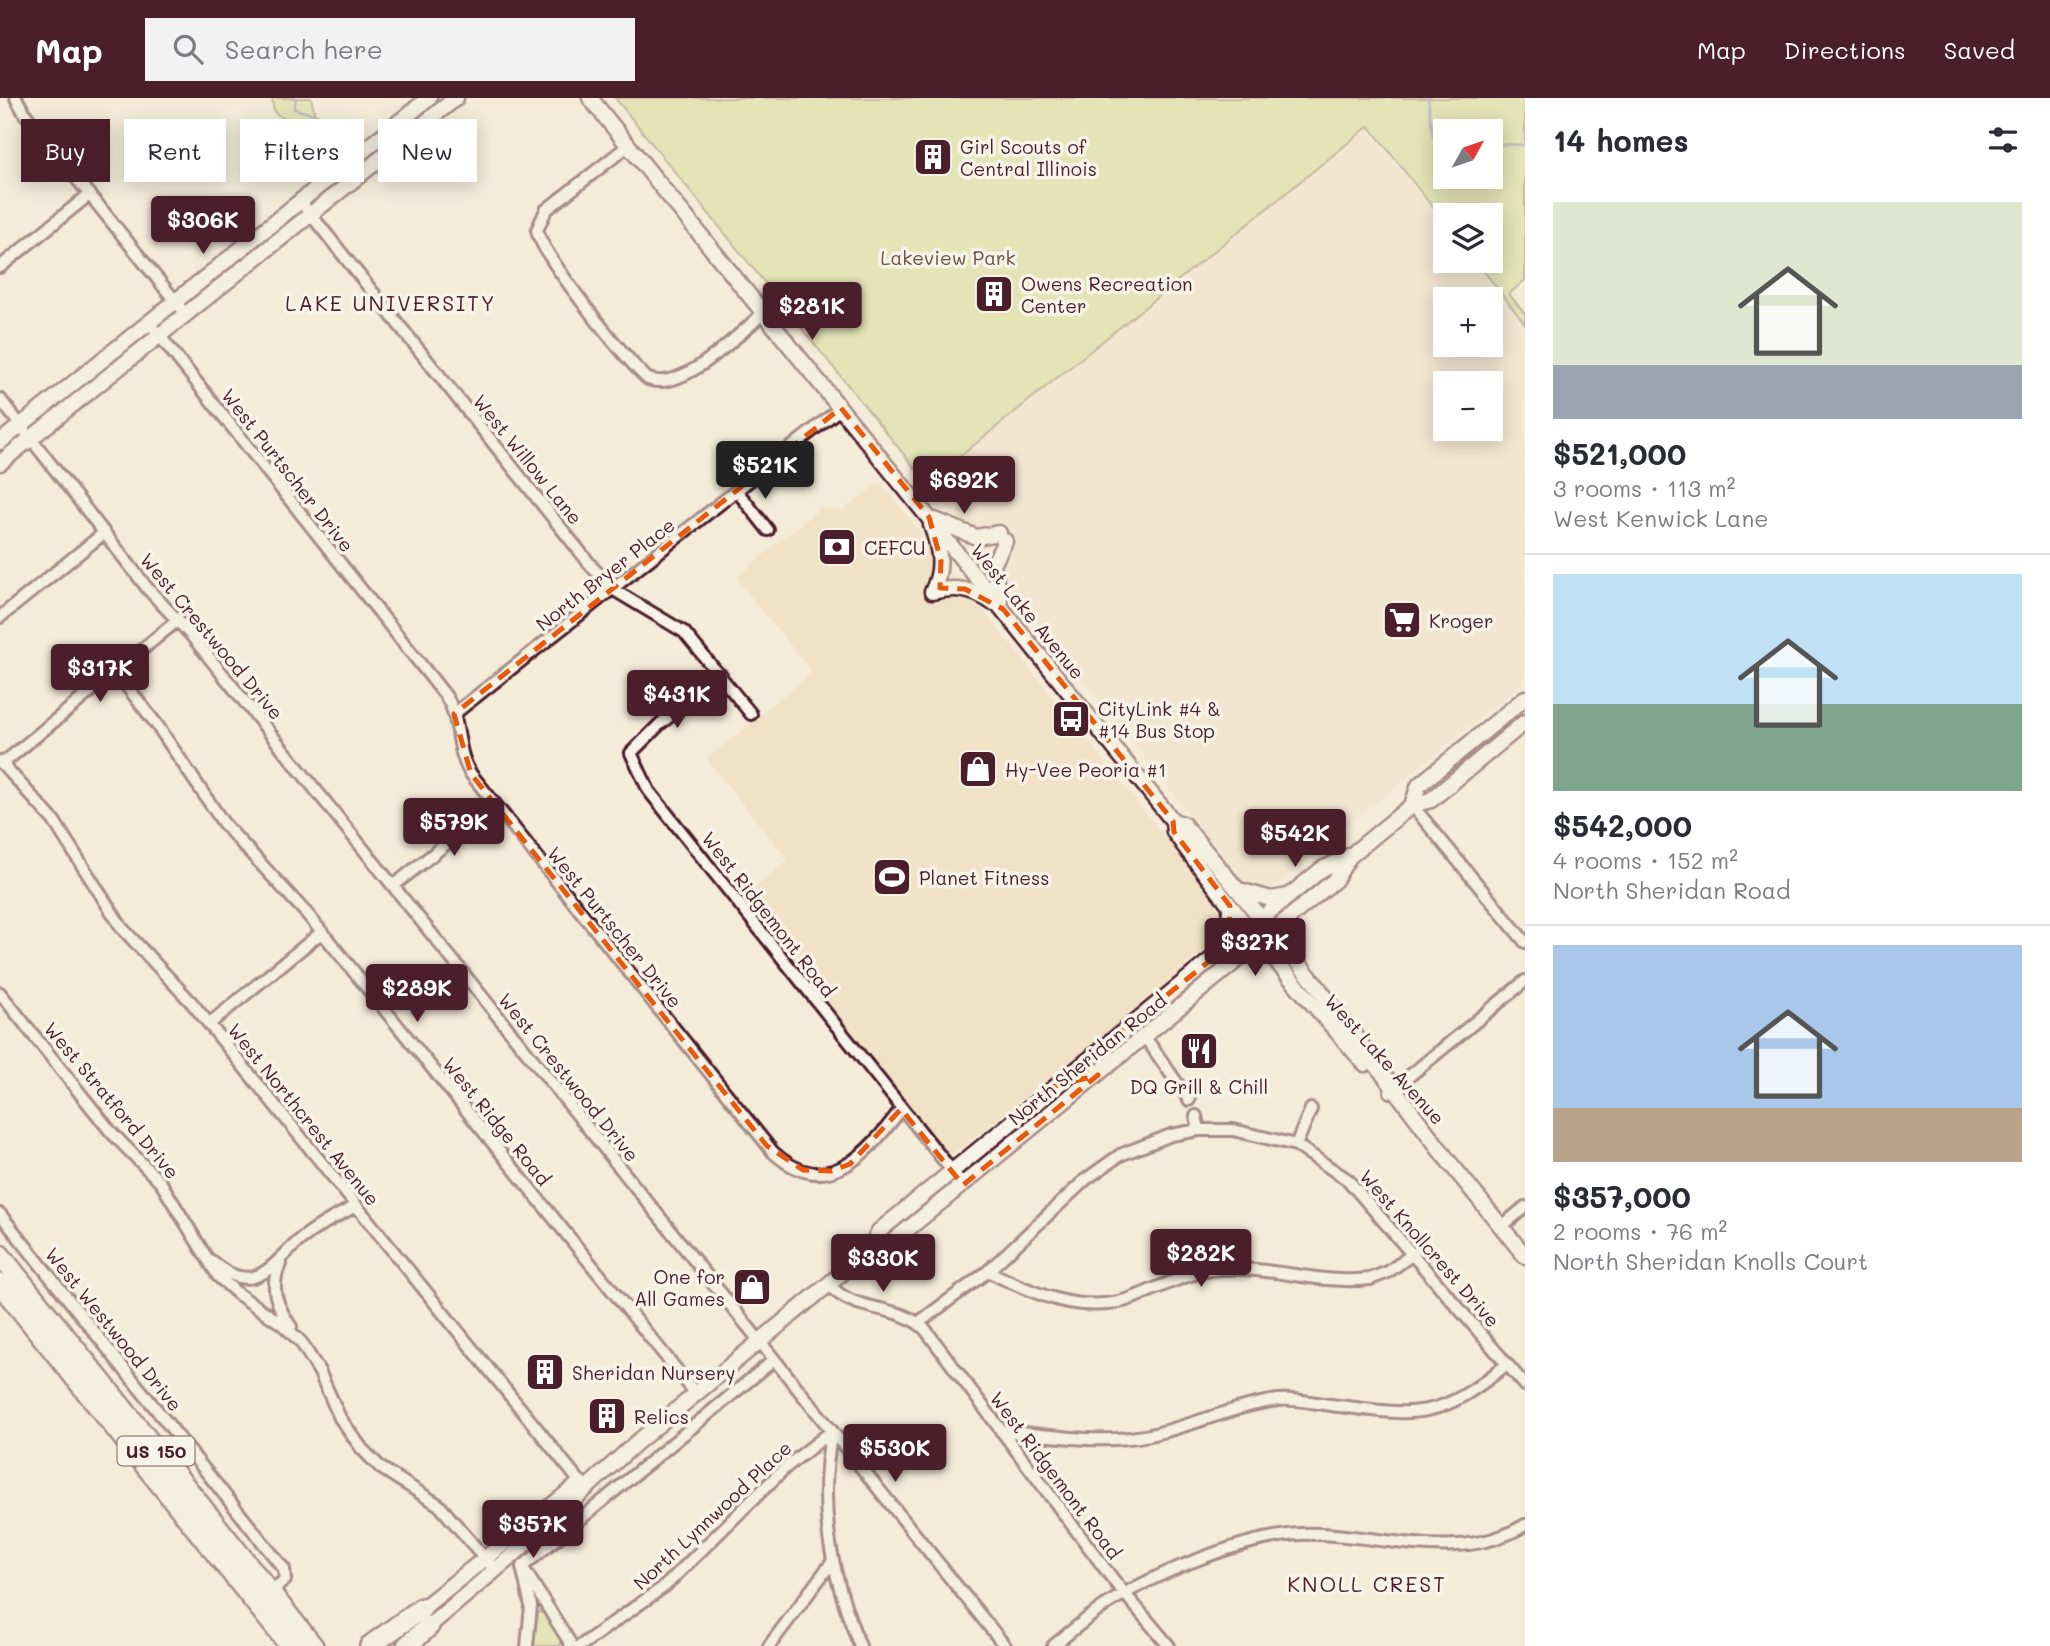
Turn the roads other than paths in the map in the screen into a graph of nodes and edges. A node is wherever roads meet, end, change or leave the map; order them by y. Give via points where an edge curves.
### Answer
1 (16, 98) edge
2 (429, 98) edge
3 (590, 98) edge
4 (453, 99) edge
5 (629, 145) junction
6 (90, 194) junction
7 (300, 201) junction
8 (312, 215) junction
9 (0, 267) edge
10 (174, 300) junction
11 (765, 312) junction
12 (186, 315) junction
13 (148, 321) junction
14 (160, 335) junction
15 (0, 400) edge
16 (842, 408) junction
17 (21, 425) junction
18 (31, 437) junction
19 (0, 442) edge
20 (0, 463) edge
21 (737, 491) junction
22 (929, 517) junction
23 (768, 530) dead end
24 (104, 533) junction
25 (614, 590) junction
26 (1003, 609) junction
27 (0, 617) edge
28 (178, 620) junction
29 (115, 671) junction
30 (721, 675) junction
31 (1525, 698) edge
32 (751, 713) dead end
33 (454, 714) junction
34 (1525, 722) edge
35 (1, 763) edge
36 (1412, 804) junction
37 (495, 805) junction
38 (1173, 821) junction
39 (1350, 856) junction
40 (393, 886) junction
41 (1239, 890) junction
42 (1289, 896) junction
43 (1230, 906) junction
44 (1298, 911) junction
45 (1263, 918) junction
46 (1248, 929) junction
47 (1273, 931) junction
48 (322, 932) junction
49 (1525, 942) edge
50 (1259, 943) junction
51 (1222, 951) junction
52 (1292, 954) junction
53 (1233, 965) junction
54 (1280, 968) junction
55 (1525, 981) edge
56 (0, 993) edge
57 (1167, 995) junction
58 (209, 1024) junction
59 (1145, 1037) junction
60 (1098, 1075) junction
61 (1392, 1090) junction
62 (1189, 1100) dead end
63 (1033, 1103) junction
64 (901, 1109) junction
65 (1311, 1109) dead end
66 (1196, 1116) dead end
67 (1199, 1130) junction
68 (1296, 1145) junction
69 (996, 1158) junction
70 (951, 1171) junction
71 (963, 1185) junction
72 (356, 1206) junction
73 (1525, 1207) edge
74 (1, 1217) edge
75 (1501, 1227) junction
76 (195, 1242) junction
77 (869, 1251) junction
78 (1414, 1253) junction
79 (0, 1255) edge
80 (286, 1256) junction
81 (1525, 1256) edge
82 (988, 1271) junction
83 (0, 1284) edge
84 (829, 1284) junction
85 (918, 1323) junction
86 (761, 1343) junction
87 (304, 1346) junction
88 (774, 1360) junction
89 (1507, 1364) junction
90 (1525, 1385) edge
91 (696, 1395) junction
92 (832, 1431) junction
93 (1002, 1431) junction
94 (583, 1485) junction
95 (1525, 1525) edge
96 (502, 1542) junction
97 (485, 1557) junction
98 (517, 1561) junction
99 (832, 1562) junction
100 (495, 1570) junction
101 (270, 1592) junction
102 (1124, 1594) junction
103 (426, 1617) junction
104 (288, 1646) edge
105 (313, 1646) edge
106 (321, 1646) edge
107 (370, 1646) edge
108 (376, 1646) edge
109 (406, 1646) edge
110 (527, 1646) edge
111 (572, 1646) edge
112 (580, 1646) edge
113 (769, 1646) edge
114 (860, 1646) edge
115 (1005, 1646) edge
116 (1053, 1646) edge
117 (1169, 1646) edge

1 - 6 street
2 - 7 main road
3 - 5 main road, West Lake Avenue
4 - 8 main road
5 - 11 main road, West Lake Avenue
5 - 11 street via 546,210 537,230 547,255 624,352 648,379 673,382
6 - 9 street
6 - 10 street
7 - 8 street, West Willow Lane
7 - 10 main road
8 - 12 main road
8 - 25 street, West Willow Lane
10 - 12 street
10 - 13 main road
11 - 16 main road, West Lake Avenue
12 - 14 main road
13 - 14 street, West Purtscher Drive
13 - 17 main road
14 - 18 main road
14 - 33 street, West Purtscher Drive via 445,695
15 - 17 street, West Crestwood Drive
16 - 21 street, North Bryer Place
16 - 22 main road, West Lake Avenue
17 - 18 street, West Crestwood Drive
17 - 19 main road
18 - 20 main road
18 - 24 street, West Crestwood Drive
21 - 23 street
21 - 25 street, North Bryer Place
22 - 26 main road, West Lake Avenue
22 - 26 main road via 976,537 1002,537 993,565
22 - 26 main road via 942,561 932,592 965,589
24 - 27 street
24 - 28 street, West Crestwood Drive
25 - 30 street, West Willow Lane via 679,627
25 - 33 street, North Bryer Place
26 - 38 main road, West Lake Avenue
28 - 29 street
28 - 40 street, West Crestwood Drive
29 - 35 street
29 - 48 street, West Ridge Road via 216,814
30 - 32 street, West Willow Lane
30 - 64 street, West Ridgemont Road via 631,753 649,791
31 - 36 main road, North Sheridan Road via 1419,785
33 - 37 street, West Purtscher Drive via 464,763
34 - 36 main road, North Sheridan Road via 1431,800
35 - 58 street, West Northcrest Avenue via 54,821 122,928
36 - 39 main road, North Sheridan Road
36 - 49 street
37 - 40 street
37 - 64 street, West Purtscher Drive via 767,1146 784,1161 810,1172 844,1167 872,1146
38 - 41 main road, West Lake Avenue via 1183,824
38 - 43 main road, West Lake Avenue via 1174,832
39 - 42 main road, North Sheridan Road via 1322,869
39 - 44 main road, North Sheridan Road via 1335,880
40 - 86 street, West Crestwood Drive
41 - 42 main road via 1271,899
41 - 45 main road, West Lake Avenue
42 - 45 main road, North Sheridan Road
43 - 46 main road, West Lake Avenue
43 - 51 main road
44 - 47 main road, North Sheridan Road
44 - 52 main road via 1291,926
45 - 46 main road, North Sheridan Road
45 - 47 main road, West Lake Avenue
46 - 50 main road, West Lake Avenue
46 - 51 main road, North Sheridan Road
47 - 50 main road, North Sheridan Road
47 - 52 main road, West Lake Avenue
48 - 58 street
48 - 91 street, West Ridge Road
50 - 53 main road, North Sheridan Road
50 - 54 main road, West Lake Avenue
51 - 57 main road, North Sheridan Road
52 - 61 main road, West Lake Avenue
53 - 54 main road via 1249,959
53 - 59 main road, North Sheridan Road
54 - 61 main road, West Lake Avenue
55 - 61 street
56 - 76 street, West Stratford Drive via 111,1132 161,1183
57 - 59 main road via 1159,1012 1143,1027
57 - 63 main road, North Sheridan Road
58 - 72 street, West Northcrest Avenue
59 - 60 main road, North Sheridan Road
59 - 62 street
60 - 63 main road via 1052,1101
60 - 69 main road, North Sheridan Road
61 - 75 main road, West Lake Avenue
63 - 69 main road via 1032,1116 1010,1136
63 - 70 main road, North Sheridan Road
64 - 70 street, West Ridgemont Road
65 - 68 street
66 - 67 street
67 - 68 street, West Knollcrest Drive via 1241,1131
67 - 82 street, West Knollcrest Drive via 1145,1143 1108,1163
68 - 78 street, West Knollcrest Drive via 1352,1183
69 - 71 main road, North Sheridan Road
70 - 71 street, West Ridgemont Road
70 - 77 main road, North Sheridan Road via 880,1231
71 - 77 main road, North Sheridan Road via 886,1247
72 - 80 street via 318,1227
72 - 94 street, West Northcrest Avenue
73 - 75 street
74 - 101 street, West Westwood Drive via 284,1569 285,1580
75 - 81 main road, West Lake Avenue
76 - 80 street via 214,1264 237,1276 265,1274
76 - 87 street, West Stratford Drive via 223,1283 282,1324
77 - 84 main road, North Sheridan Road
78 - 82 street via 1370,1279 1221,1269 1104,1306 1064,1302
78 - 89 street, West Knollcrest Drive
79 - 101 highway, US 150
80 - 87 street via 275,1279 275,1296
82 - 85 street, West Knollcrest Drive
83 - 104 highway, US 150
84 - 85 street via 848,1301
84 - 86 main road, North Sheridan Road
85 - 93 street, West Ridgemont Road
86 - 88 street, West Crestwood Drive
86 - 91 main road, North Sheridan Road
87 - 97 street, West Stratford Drive via 340,1418 362,1449 381,1468 439,1505
88 - 92 street, West Crestwood Drive
88 - 98 street
89 - 90 street, West Knollcrest Drive
89 - 93 street via 1460,1399 1419,1413 1284,1400 1240,1407 1140,1437 1086,1440
91 - 94 main road, North Sheridan Road
92 - 99 street via 825,1492
92 - 112 street, North Lynnwood Place via 786,1467 665,1586
92 - 115 street, West Crestwood Drive
93 - 102 street, West Ridgemont Road
94 - 96 main road, North Sheridan Road
94 - 98 main road, North Sheridan Road
95 - 102 street via 1496,1539 1461,1545 1321,1534 1273,1537 1216,1555
96 - 97 main road, North Sheridan Road
96 - 98 street
97 - 100 street, West Stratford Drive
97 - 103 main road, North Sheridan Road
98 - 100 main road, North Sheridan Road
98 - 110 street via 531,1606
98 - 111 street
99 - 113 street
99 - 114 street
100 - 103 main road, North Sheridan Road
101 - 105 highway, US 150
101 - 106 highway
102 - 116 street
102 - 117 street, West Ridgemont Road
103 - 107 highway
103 - 108 main road, North Sheridan Road
103 - 109 highway

